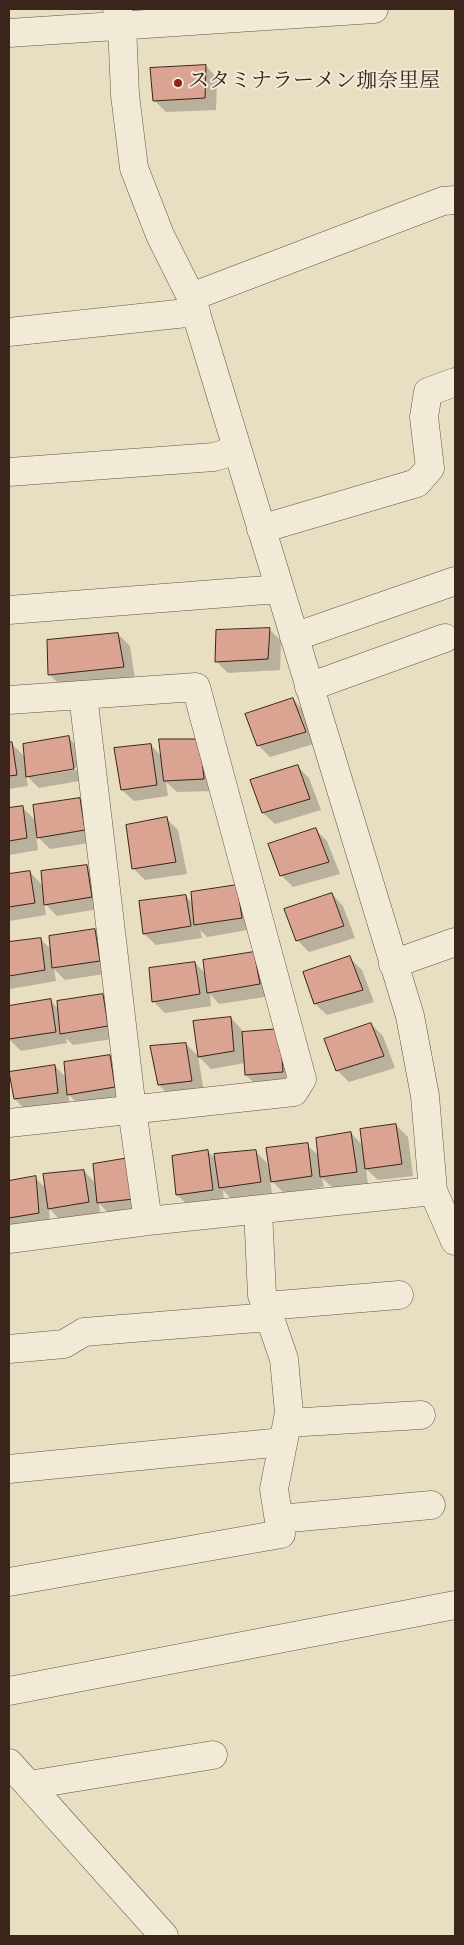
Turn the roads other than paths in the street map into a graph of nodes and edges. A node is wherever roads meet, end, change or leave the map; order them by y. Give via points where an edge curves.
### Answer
1 (374, 9) edge
2 (120, 17) edge
3 (9, 33) edge
4 (455, 200) edge
5 (194, 304) junction
6 (9, 332) edge
7 (455, 382) edge
8 (237, 450) junction
9 (9, 472) edge
10 (261, 529) junction
11 (455, 581) edge
12 (279, 588) junction
13 (9, 610) edge
14 (294, 637) junction
15 (445, 638) dead end
16 (309, 687) junction
17 (83, 695) junction
18 (9, 700) edge
19 (455, 942) edge
20 (393, 964) junction
21 (132, 1110) junction
22 (9, 1123) edge
23 (433, 1191) junction
24 (258, 1210) junction
25 (148, 1221) junction
26 (9, 1239) edge
27 (455, 1241) edge
28 (399, 1295) dead end
29 (268, 1311) junction
30 (9, 1349) edge
31 (421, 1415) dead end
32 (285, 1432) junction
33 (9, 1469) edge
34 (431, 1504) dead end
35 (279, 1519) junction
36 (9, 1582) edge
37 (455, 1605) edge
38 (9, 1691) edge
39 (213, 1755) dead end
40 (9, 1763) edge
41 (29, 1785) junction
42 (164, 1936) edge

1 - 2 street
2 - 3 street
2 - 5 street via 124,95 134,168 160,235
4 - 5 street via 443,201
5 - 6 street
5 - 8 street
7 - 10 street via 428,392 424,417 430,468 417,483
8 - 9 street via 214,456
8 - 10 street
10 - 12 street
11 - 14 street
12 - 13 street
12 - 14 street
14 - 16 street
15 - 16 street
16 - 20 street
17 - 18 street
17 - 21 street
17 - 21 street via 196,687 302,1079 294,1092
19 - 20 street
20 - 23 street via 410,1016 423,1087
21 - 22 street
21 - 25 street
23 - 24 street
23 - 27 street
24 - 25 street
24 - 29 street via 262,1295
25 - 26 street
28 - 29 street
29 - 30 street via 84,1332 64,1344
29 - 32 street via 284,1359 289,1413
31 - 32 street
32 - 33 street
32 - 35 street via 274,1489
34 - 35 street
35 - 36 street via 281,1534
37 - 38 street
39 - 41 street
40 - 41 street
41 - 42 street

